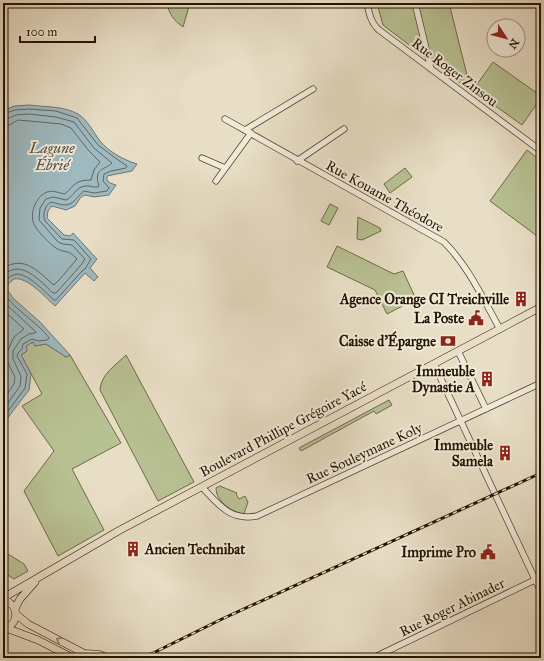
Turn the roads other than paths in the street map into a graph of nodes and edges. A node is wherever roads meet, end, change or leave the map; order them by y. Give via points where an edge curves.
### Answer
1 (367, 3) edge
2 (415, 3) edge
3 (431, 69) junction
4 (312, 89) dead end
5 (225, 119) dead end
6 (344, 129) dead end
7 (245, 130) junction
8 (251, 134) junction
9 (541, 151) edge
10 (202, 158) dead end
11 (297, 161) junction
12 (225, 168) junction
13 (216, 181) dead end
14 (541, 307) edge
15 (500, 329) junction
16 (458, 351) junction
17 (434, 364) junction
18 (541, 383) edge
19 (486, 409) junction
20 (461, 420) junction
21 (202, 487) junction
22 (39, 577) junction
23 (538, 579) edge
24 (541, 592) edge
25 (3, 599) edge
26 (16, 612) junction
27 (4, 628) edge
28 (84, 653) junction
29 (73, 658) edge
30 (93, 658) edge
31 (108, 658) edge
32 (372, 658) edge

1 - 3 street, Rue Roger Zinsou via 374,26
2 - 3 street
3 - 9 street, Rue Roger Zinsou
4 - 7 street
5 - 7 street, Rue Kouame Théodore
6 - 11 street
7 - 8 street, Rue Kouame Théodore
8 - 11 street, Rue Kouame Théodore
8 - 12 street
10 - 12 street
11 - 15 street, Rue Kouame Théodore via 444,242 469,274
12 - 13 street
14 - 15 main road, Boulevard Phillipe Grégoire Yacé
15 - 16 main road, Boulevard Phillipe Grégoire Yacé
16 - 17 main road, Boulevard Phillipe Grégoire Yacé
16 - 19 street
17 - 20 street
17 - 21 main road, Boulevard Phillipe Grégoire Yacé
18 - 19 street, Rue Souleymane Koly
19 - 20 street, Rue Souleymane Koly
20 - 21 street, Rue Souleymane Koly via 257,516 246,517 230,513
20 - 23 street
21 - 22 main road, Boulevard Phillipe Grégoire Yacé
22 - 25 main road, Boulevard Phillipe Grégoire Yacé
22 - 26 main road, Boulevard Phillipe Grégoire Yacé via 20,599
23 - 24 street
23 - 32 street, Rue Roger Abinader
25 - 26 main road via 10,603
26 - 27 main road, Boulevard Phillipe Grégoire Yacé via 13,623
28 -> 26 main road via 28,624
27 - 29 main road via 38,640
28 - 30 main road
28 - 31 street via 100,654

